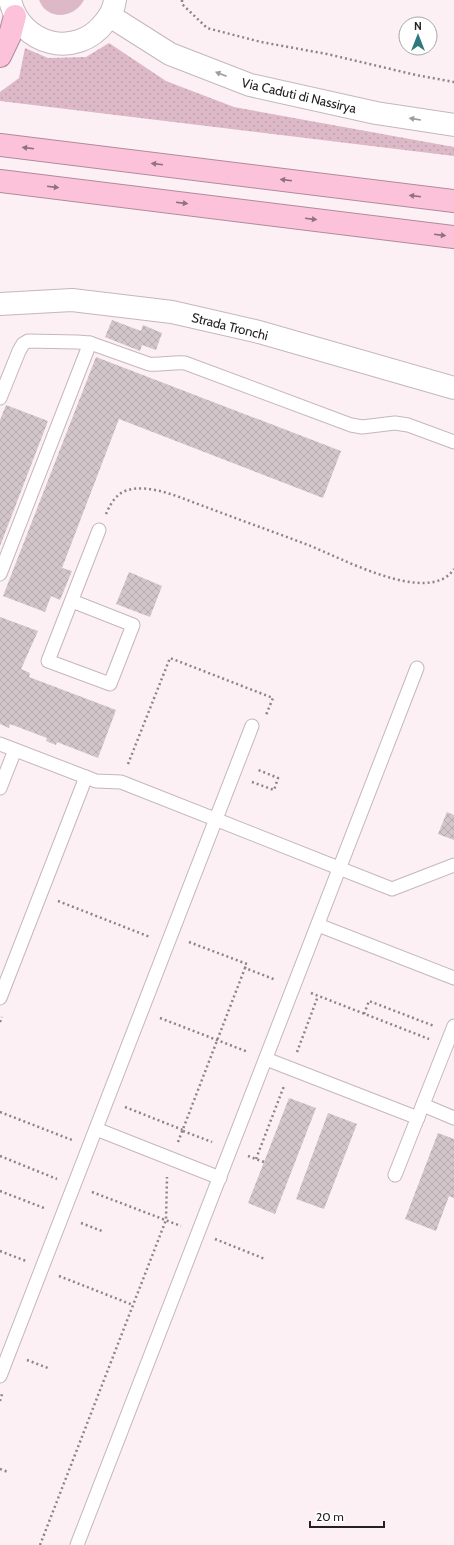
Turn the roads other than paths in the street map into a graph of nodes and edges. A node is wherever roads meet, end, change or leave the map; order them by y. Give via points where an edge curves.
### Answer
1 (10, 6) edge
2 (113, 8) edge
3 (0, 56) edge
4 (454, 125) edge
5 (0, 144) edge
6 (0, 181) edge
7 (454, 201) edge
8 (454, 237) edge
9 (0, 304) edge
10 (90, 344) junction
11 (454, 388) edge
12 (0, 398) edge
13 (454, 442) edge
14 (99, 530) road end
15 (0, 574) edge
16 (72, 601) junction
17 (417, 668) dead end
18 (252, 726) dead end
19 (0, 744) edge
20 (15, 750) junction
21 (86, 777) junction
22 (0, 788) edge
23 (216, 819) junction
24 (454, 865) edge
25 (340, 869) junction
26 (318, 925) junction
27 (454, 978) edge
28 (0, 998) edge
29 (453, 1029) edge
30 (266, 1059) junction
31 (423, 1105) junction
32 (418, 1118) junction
33 (454, 1118) edge
34 (96, 1129) junction
35 (395, 1175) dead end
36 (220, 1178) junction
37 (0, 1376) edge
38 (77, 1545) edge

1 - 2 street via 24,28 37,38 54,44 70,44 86,39 100,29
1 - 3 highway via 10,34
4 -> 2 street, Via Caduti di Nassirya via 376,113 250,85 170,54
7 -> 5 highway
6 -> 8 highway
9 - 11 street, Strada Tronchi via 72,300 172,312 260,332
10 - 12 lane via 36,341 25,343 19,351
10 - 13 lane via 149,364 176,362 193,365 351,425 408,425
10 - 15 lane
14 - 16 lane
16 - 16 lane via 48,661 110,684 133,625
17 - 25 lane
18 - 23 lane
19 - 20 lane
20 - 21 lane
20 - 22 lane
21 - 23 lane via 100,782 121,782
21 - 28 lane
23 - 25 lane
23 - 34 lane
24 - 25 lane via 392,889
25 - 26 lane
26 - 27 lane
26 - 30 lane
29 - 31 lane
30 - 32 lane
30 - 36 lane
31 - 32 lane
31 - 33 lane
32 - 35 lane
34 - 36 lane
34 - 37 lane
36 - 38 lane

